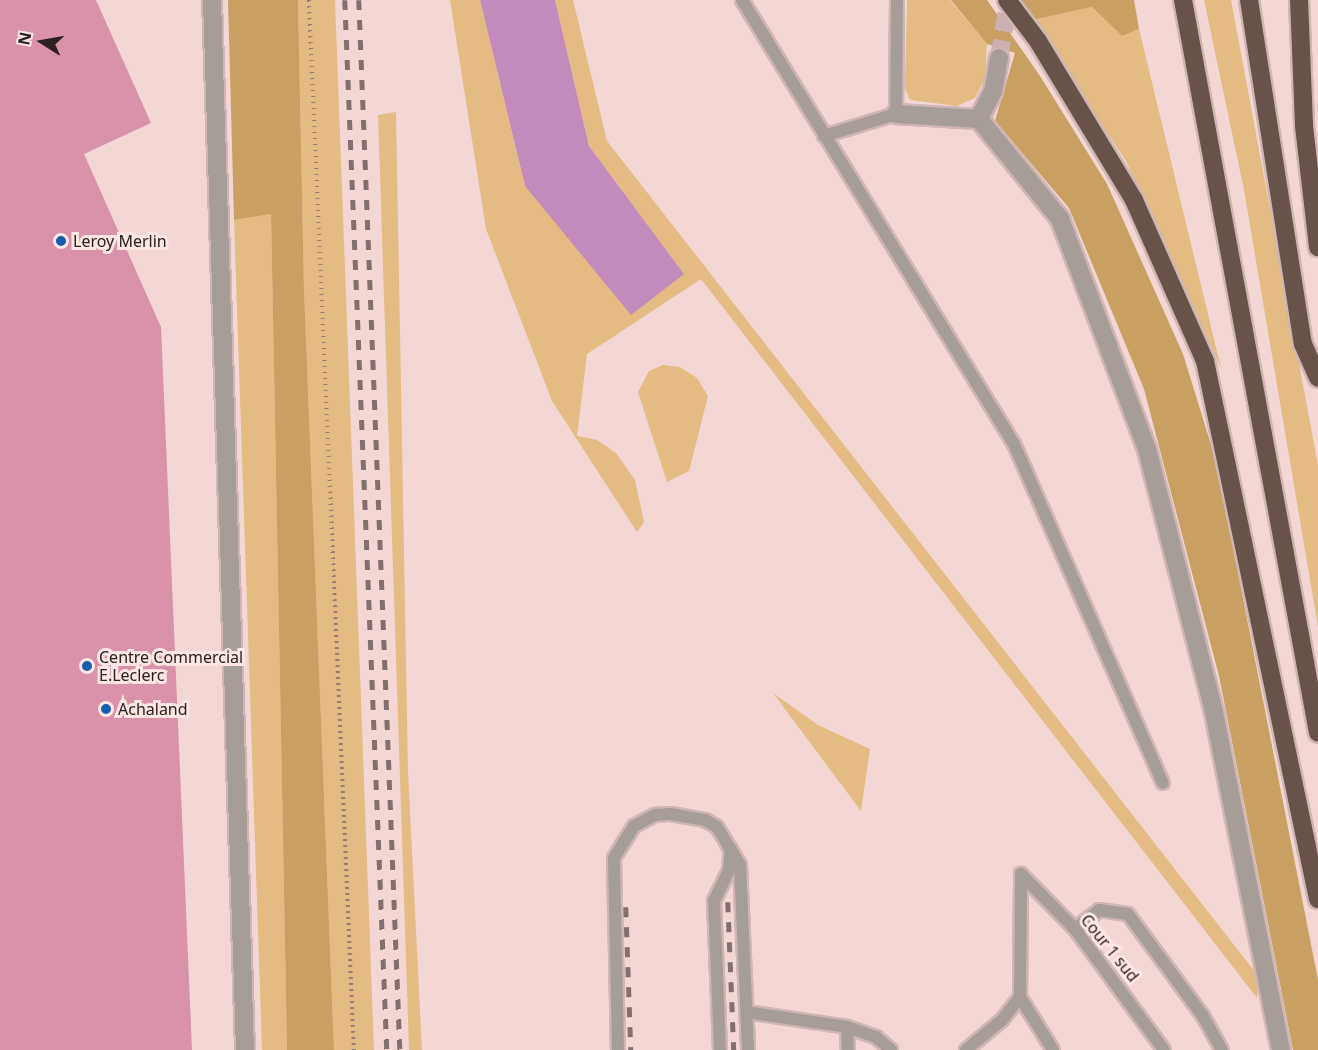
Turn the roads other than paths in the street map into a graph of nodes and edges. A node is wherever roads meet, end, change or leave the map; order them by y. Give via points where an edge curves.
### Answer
1 (212, 0) edge
2 (742, 0) edge
3 (897, 0) edge
4 (1007, 0) edge
5 (1183, 0) edge
6 (1249, 0) edge
7 (1299, 0) edge
8 (999, 58) tunnel mouth
9 (896, 114) junction
10 (979, 119) junction
11 (824, 136) junction
12 (1318, 247) edge
13 (1318, 378) edge
14 (1318, 733) edge
15 (1163, 783) dead end
16 (727, 837) junction
17 (1318, 899) edge
18 (1075, 929) junction
19 (1020, 997) junction
20 (746, 1012) junction
21 (847, 1027) junction
22 (245, 1050) edge
23 (618, 1050) edge
24 (720, 1050) edge
25 (748, 1050) edge
26 (848, 1050) edge
27 (891, 1050) edge
28 (966, 1050) edge
29 (1053, 1050) edge
30 (1164, 1050) edge
31 (1222, 1050) edge
32 (1281, 1050) edge

1 - 22 street
2 - 11 lane
3 - 9 lane
4 - 17 highway via 1038,41 1134,200 1205,361
5 - 14 highway
6 - 13 highway via 1303,344
7 - 12 highway via 1304,126
8 - 10 street via 993,91
9 - 10 street
9 - 11 lane
10 - 32 street via 1060,219 1147,449 1214,712
11 - 15 lane via 1014,444
16 - 20 lane via 740,865
16 - 23 lane via 705,820 671,814 643,820 619,846 611,887
16 - 24 lane via 732,862 714,901
18 - 19 lane, Cour 1 sud via 1021,874
18 - 30 lane, Cour 1 sud
18 - 31 lane via 1099,910 1114,909 1128,914 1193,1001
19 - 28 lane via 1002,1020
19 - 29 lane
20 - 21 lane
20 - 25 lane
21 - 26 lane
21 - 27 lane via 876,1037

